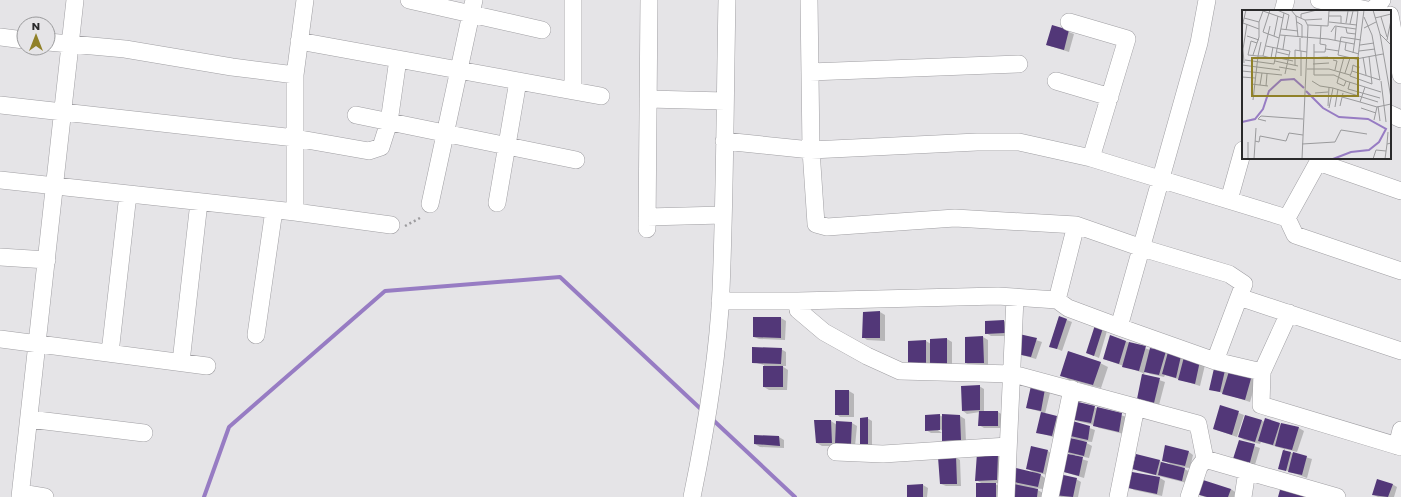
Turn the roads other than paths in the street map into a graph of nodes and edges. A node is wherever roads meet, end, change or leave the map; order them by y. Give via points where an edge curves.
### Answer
1 (75, 0) edge
2 (305, 0) edge
3 (409, 0) edge
4 (573, 0) edge
5 (649, 0) edge
6 (727, 0) edge
7 (809, 0) edge
8 (1207, 0) edge
9 (1286, 0) edge
10 (1319, 0) edge
11 (1382, 0) edge
12 (1387, 0) edge
13 (472, 7) edge
14 (1283, 10) edge
15 (1367, 10) edge
16 (1373, 10) edge
17 (1389, 10) edge
18 (1391, 20) edge
19 (1069, 22) dead end
20 (542, 30) dead end
21 (0, 37) edge
22 (16, 39) edge
23 (299, 41) junction
24 (56, 43) edge
25 (70, 44) junction
26 (398, 59) junction
27 (1018, 64) dead end
28 (459, 70) junction
29 (810, 72) junction
30 (295, 75) junction
31 (1401, 75) edge
32 (518, 81) junction
33 (1056, 81) dead end
34 (573, 91) junction
35 (601, 96) dead end
36 (1110, 97) junction
37 (648, 99) junction
38 (725, 101) junction
39 (0, 105) edge
40 (63, 112) junction
41 (1391, 114) edge
42 (356, 115) dead end
43 (1401, 119) edge
44 (389, 122) junction
45 (446, 134) junction
46 (295, 138) junction
47 (724, 141) junction
48 (507, 146) junction
49 (811, 150) junction
50 (1242, 154) edge
51 (1091, 158) junction
52 (576, 160) dead end
53 (1319, 160) edge
54 (1161, 179) junction
55 (0, 180) edge
56 (55, 186) junction
57 (1401, 192) edge
58 (128, 194) junction
59 (1229, 200) junction
60 (199, 202) junction
61 (498, 203) dead end
62 (430, 204) dead end
63 (274, 210) junction
64 (295, 212) junction
65 (723, 215) junction
66 (1287, 218) junction
67 (391, 225) dead end
68 (1076, 225) junction
69 (1142, 248) junction
70 (0, 257) edge
71 (47, 260) junction
72 (1401, 271) edge
73 (1239, 297) junction
74 (1015, 298) junction
75 (1057, 300) junction
76 (720, 301) junction
77 (798, 301) junction
78 (1289, 313) junction
79 (1119, 327) junction
80 (256, 335) dead end
81 (0, 339) edge
82 (37, 344) junction
83 (1401, 351) edge
84 (110, 353) junction
85 (1215, 361) junction
86 (181, 362) junction
87 (207, 366) dead end
88 (1262, 372) junction
89 (1013, 374) junction
90 (1072, 390) junction
91 (1136, 407) junction
92 (29, 419) junction
93 (144, 433) dead end
94 (1400, 441) edge
95 (1008, 446) junction
96 (836, 452) dead end
97 (1204, 459) junction
98 (1247, 471) junction
99 (21, 495) edge
100 (45, 497) edge
101 (692, 497) edge
102 (1006, 497) edge
103 (1050, 497) edge
104 (1118, 497) edge
105 (1189, 497) edge
106 (1243, 497) edge
107 (1337, 497) edge

1 - 25 street
2 - 23 street
3 - 13 street
4 - 34 street
5 - 37 street
6 - 38 street
7 - 29 street
8 - 54 street via 1199,43
9 - 14 street
10 - 15 street
11 - 16 street
12 - 17 street
13 - 20 street
13 - 28 street
18 - 31 street
19 - 36 street via 1127,39
21 - 22 street
23 - 26 street
23 - 30 street
24 - 25 street
25 - 30 street via 125,49
25 - 40 street
26 - 28 street
26 - 44 street
27 - 29 street
28 - 32 street
28 - 45 street
29 - 49 street
30 - 46 street
32 - 34 street
32 - 48 street
33 - 36 street
34 - 35 street
36 - 51 street
37 - 38 street
37 - 65 street via 647,223
38 - 47 street
39 - 40 street
40 - 46 street
40 - 56 street
41 - 43 street
42 - 44 street
44 - 45 street
44 - 46 street via 381,147 369,151
45 - 48 street
45 - 62 street
46 - 64 street
47 - 49 street
47 - 65 street
48 - 52 street
48 - 61 street
49 - 51 street via 1019,142
49 - 68 street via 816,224 827,227 955,218
50 - 59 street
51 - 54 street
53 - 57 street
53 - 66 street
54 - 59 street
54 - 69 street
55 - 56 street
56 - 58 street
56 - 71 street
58 - 60 street
58 - 84 street
59 - 66 street
60 - 63 street
60 - 86 street
63 - 64 street
63 - 80 street
64 - 67 street
65 - 76 street
66 - 72 street via 1295,235
68 - 69 street
68 - 75 street
69 - 73 street via 1229,274 1244,284
69 - 79 street
70 - 71 street
71 - 82 street
73 - 78 street
73 - 85 street
74 - 75 street
74 - 77 street via 998,296
74 - 89 street
75 - 79 street via 1068,308
76 - 77 street
76 - 101 street via 709,405
77 - 89 street via 798,310 817,328 900,371
78 - 83 street
78 - 88 street
79 - 85 street
81 - 82 street
82 - 84 street
82 - 92 street
84 - 86 street
85 - 88 street
86 - 87 street
88 - 94 street via 1261,405
89 - 90 street
89 - 95 street
90 - 91 street
90 - 103 street
91 - 97 street via 1198,424
91 - 104 street
92 - 93 street
92 - 99 street
95 - 96 street via 883,454
95 - 102 street
97 - 98 street
97 - 105 street
98 - 106 street
98 - 107 street
99 - 100 street

